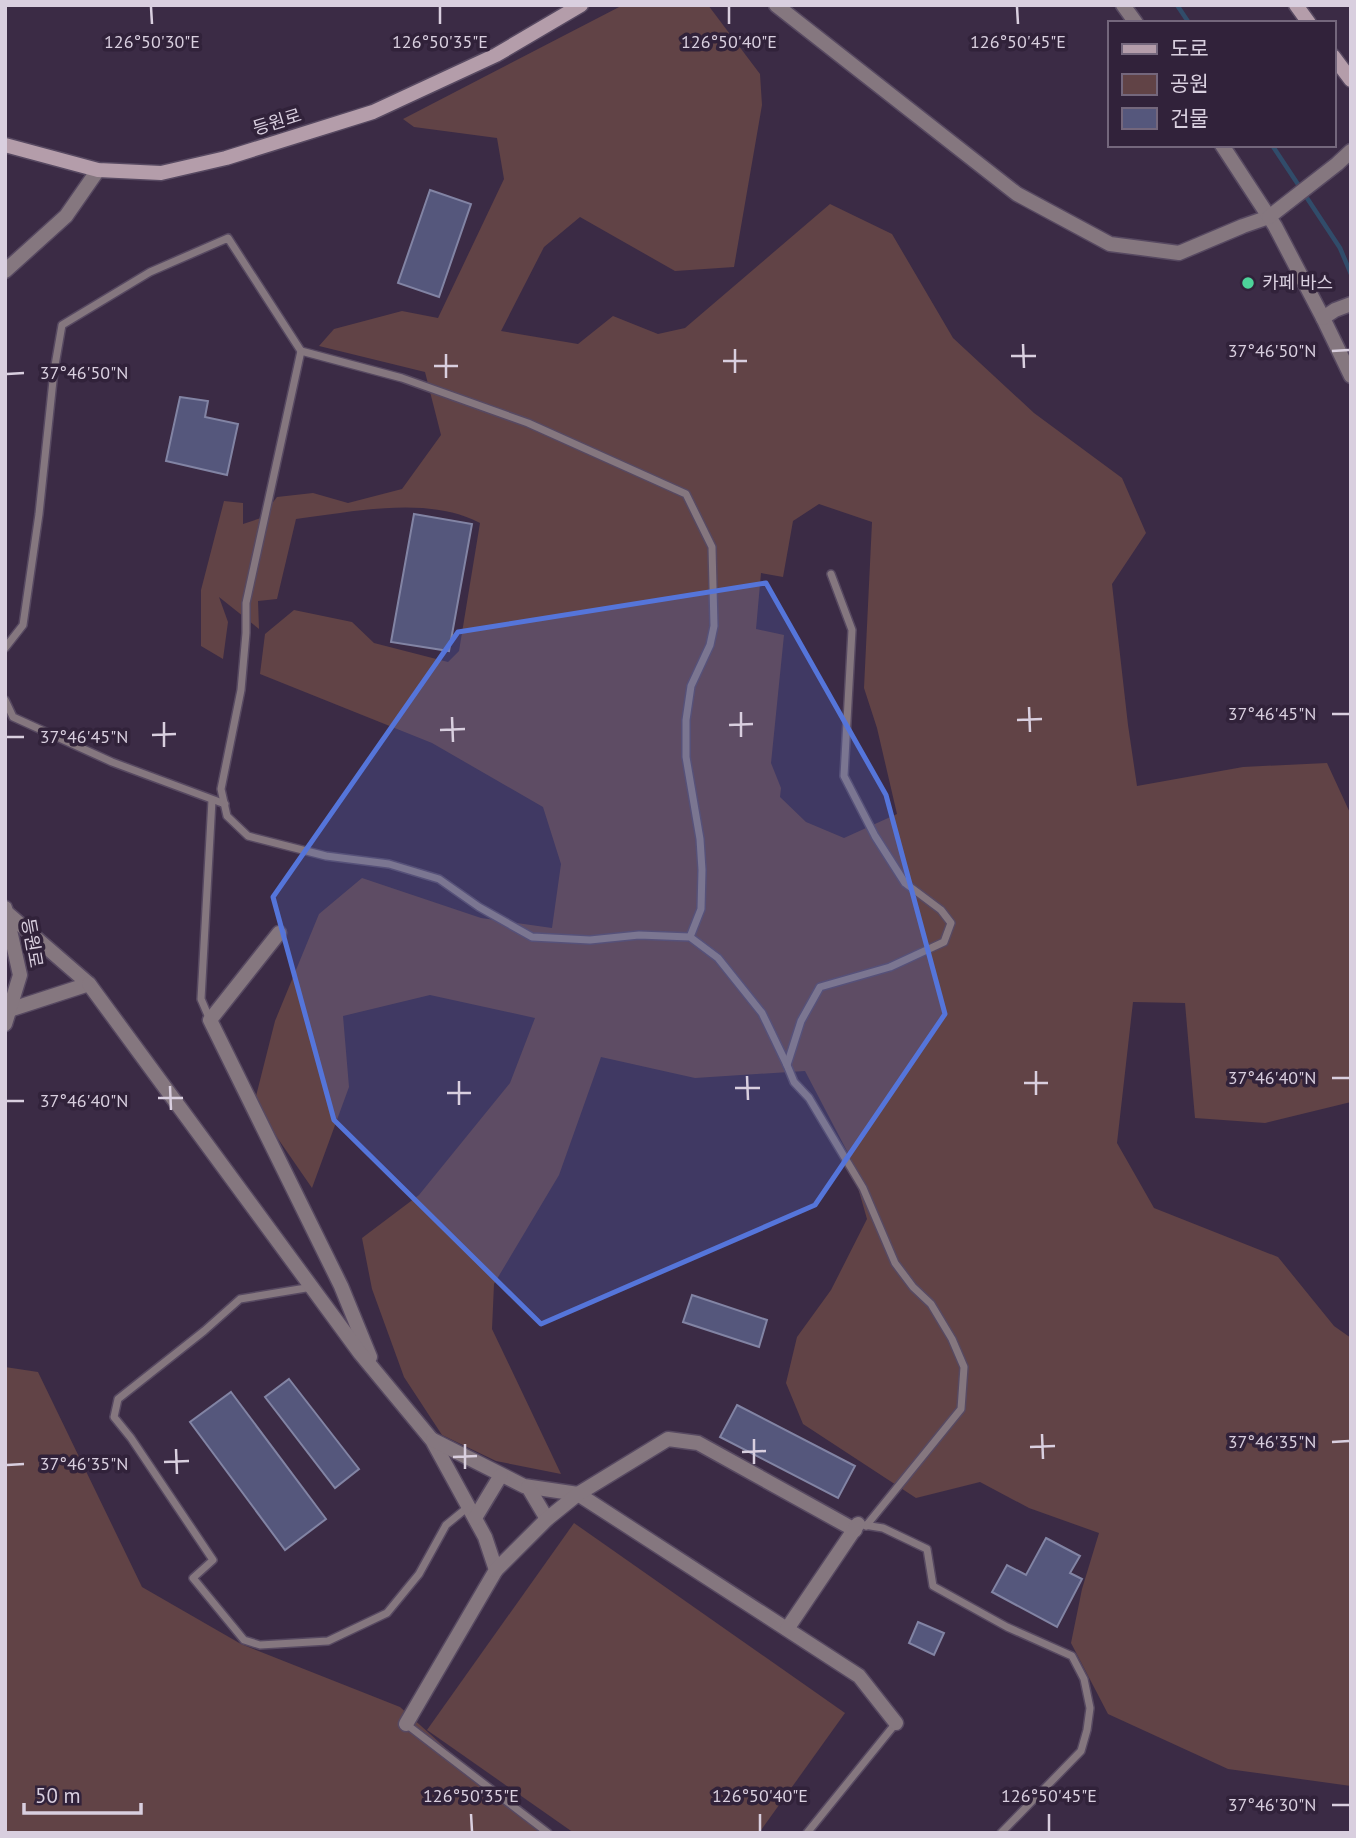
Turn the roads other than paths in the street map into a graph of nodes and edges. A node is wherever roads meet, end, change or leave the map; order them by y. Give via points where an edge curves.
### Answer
1 (581, 5) edge
2 (776, 5) edge
3 (1123, 5) edge
4 (1296, 5) edge
5 (1135, 21) edge
6 (1308, 21) edge
7 (1335, 59) edge
8 (1351, 80) edge
9 (5, 145) edge
10 (1225, 147) edge
11 (1351, 151) edge
12 (98, 170) junction
13 (1275, 212) junction
14 (5, 271) edge
15 (1351, 304) edge
16 (1329, 314) junction
17 (301, 351) junction
18 (1351, 376) edge
19 (831, 574) dead end
20 (5, 648) edge
21 (5, 700) edge
22 (212, 800) junction
23 (225, 804) junction
24 (6, 911) edge
25 (279, 933) dead end
26 (690, 937) junction
27 (89, 984) junction
28 (7, 1017) edge
29 (210, 1020) junction
30 (787, 1065) junction
31 (312, 1287) junction
32 (377, 1373) junction
33 (432, 1440) junction
34 (501, 1475) junction
35 (528, 1487) junction
36 (578, 1494) junction
37 (472, 1512) junction
38 (547, 1519) junction
39 (860, 1527) junction
40 (496, 1570) junction
41 (787, 1629) junction
42 (896, 1723) joint
43 (406, 1724) joint
44 (548, 1833) edge
45 (807, 1833) edge
46 (1001, 1833) edge

1 - 12 main road, 등원로 via 496,55 373,112 226,158 160,173
2 - 13 street via 1017,194 1110,244 1179,253
3 - 5 street
4 - 6 main road
7 - 8 main road
9 - 12 main road, 등원로
10 - 13 street
11 - 13 street
12 - 14 street via 66,216
13 - 16 street
15 - 16 street
16 - 18 street
17 - 20 lane via 228,238 150,272 62,326 23,625
17 - 23 lane via 246,603 241,690 221,789
17 - 26 lane via 402,378 527,423 686,494 712,547 714,626 691,686 686,720 686,757 702,870 701,909
19 - 30 lane via 852,630 844,776 874,836 905,883 951,923 944,942 890,967 820,987 801,1021
21 - 22 lane via 13,717
22 - 23 lane
22 - 29 lane via 201,999
23 - 26 lane via 227,816 248,836 326,856 389,864 439,879 532,937
24 - 27 street
24 - 28 street, 등원로 via 20,975
25 - 29 street
26 - 30 lane via 718,958 762,1013
27 - 28 street
27 - 31 street
29 - 32 street via 341,1286
30 - 39 lane via 863,1188 895,1263 931,1304 964,1367 961,1409
31 - 32 street
31 - 37 lane via 240,1299 118,1399 114,1418 213,1560 193,1578 244,1640 260,1644 328,1642 387,1613 419,1574 446,1525
32 - 33 street
33 - 34 street
33 - 37 street
34 - 35 street
34 - 37 street
35 - 36 street
35 - 38 street
36 - 38 street
36 - 39 street via 668,1439 698,1443
36 - 41 street
37 - 40 street
38 - 40 street
39 - 41 street
39 - 46 lane via 883,1528 927,1549 933,1586 1072,1656 1084,1679 1090,1707 1081,1751
40 - 43 street
41 - 42 street via 859,1676
42 - 45 lane
43 - 44 lane

